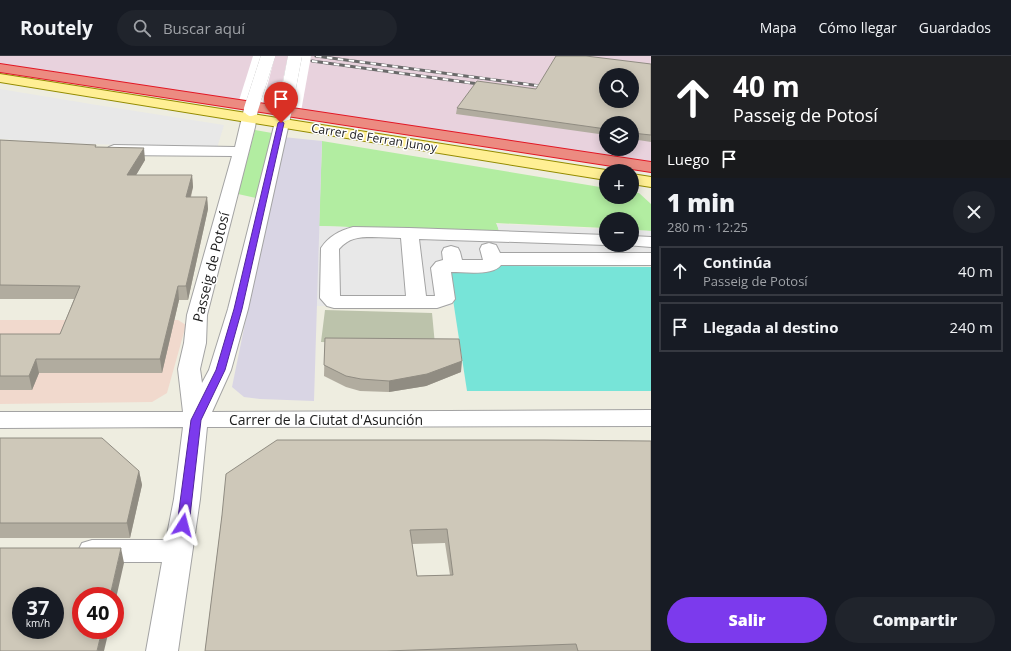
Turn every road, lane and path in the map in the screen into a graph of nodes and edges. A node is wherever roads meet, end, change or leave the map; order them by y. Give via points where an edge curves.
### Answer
1 (268, 56) edge
2 (295, 56) edge
3 (0, 68) edge
4 (0, 78) edge
5 (250, 113) junction
6 (282, 118) junction
7 (98, 150) edge
8 (241, 152) junction
9 (651, 167) edge
10 (599, 174) edge
11 (639, 180) edge
12 (651, 182) edge
13 (409, 233) junction
14 (448, 234) junction
15 (484, 234) junction
16 (599, 240) edge
17 (639, 241) edge
18 (651, 242) edge
19 (651, 258) edge
20 (493, 259) junction
21 (453, 266) junction
22 (417, 302) junction
23 (651, 418) edge
24 (0, 420) edge
25 (196, 420) junction
26 (69, 550) edge
27 (179, 551) junction
28 (162, 651) edge

1 - 5 street, Passeig de Potosí, bridge
2 - 6 street, bridge
3 - 9 highway
4 - 5 main road, Carrer de Ferran Junoy
5 - 6 main road, Carrer de Ferran Junoy
5 - 8 street, Passeig de Potosí
6 - 10 main road, Carrer de Ferran Junoy
6 - 25 street via 238,309 220,370
7 - 8 street
8 - 25 street, Passeig de Potosí via 197,315 189,369
11 - 12 main road
13 - 14 street
13 - 22 street
13 - 22 street via 359,232 348,233 337,239 330,248 330,298 334,302
14 - 15 street
14 - 21 street
15 - 16 street
15 - 20 street
17 - 18 street
19 - 20 street
20 - 21 street via 493,263 488,266
21 - 22 street via 441,268 445,299 438,302
23 - 25 street, Carrer de la Ciutat d'Asunción
24 - 25 street, Carrer de la Ciutat d'Asunción
25 - 27 street
26 - 27 street
27 - 28 street

